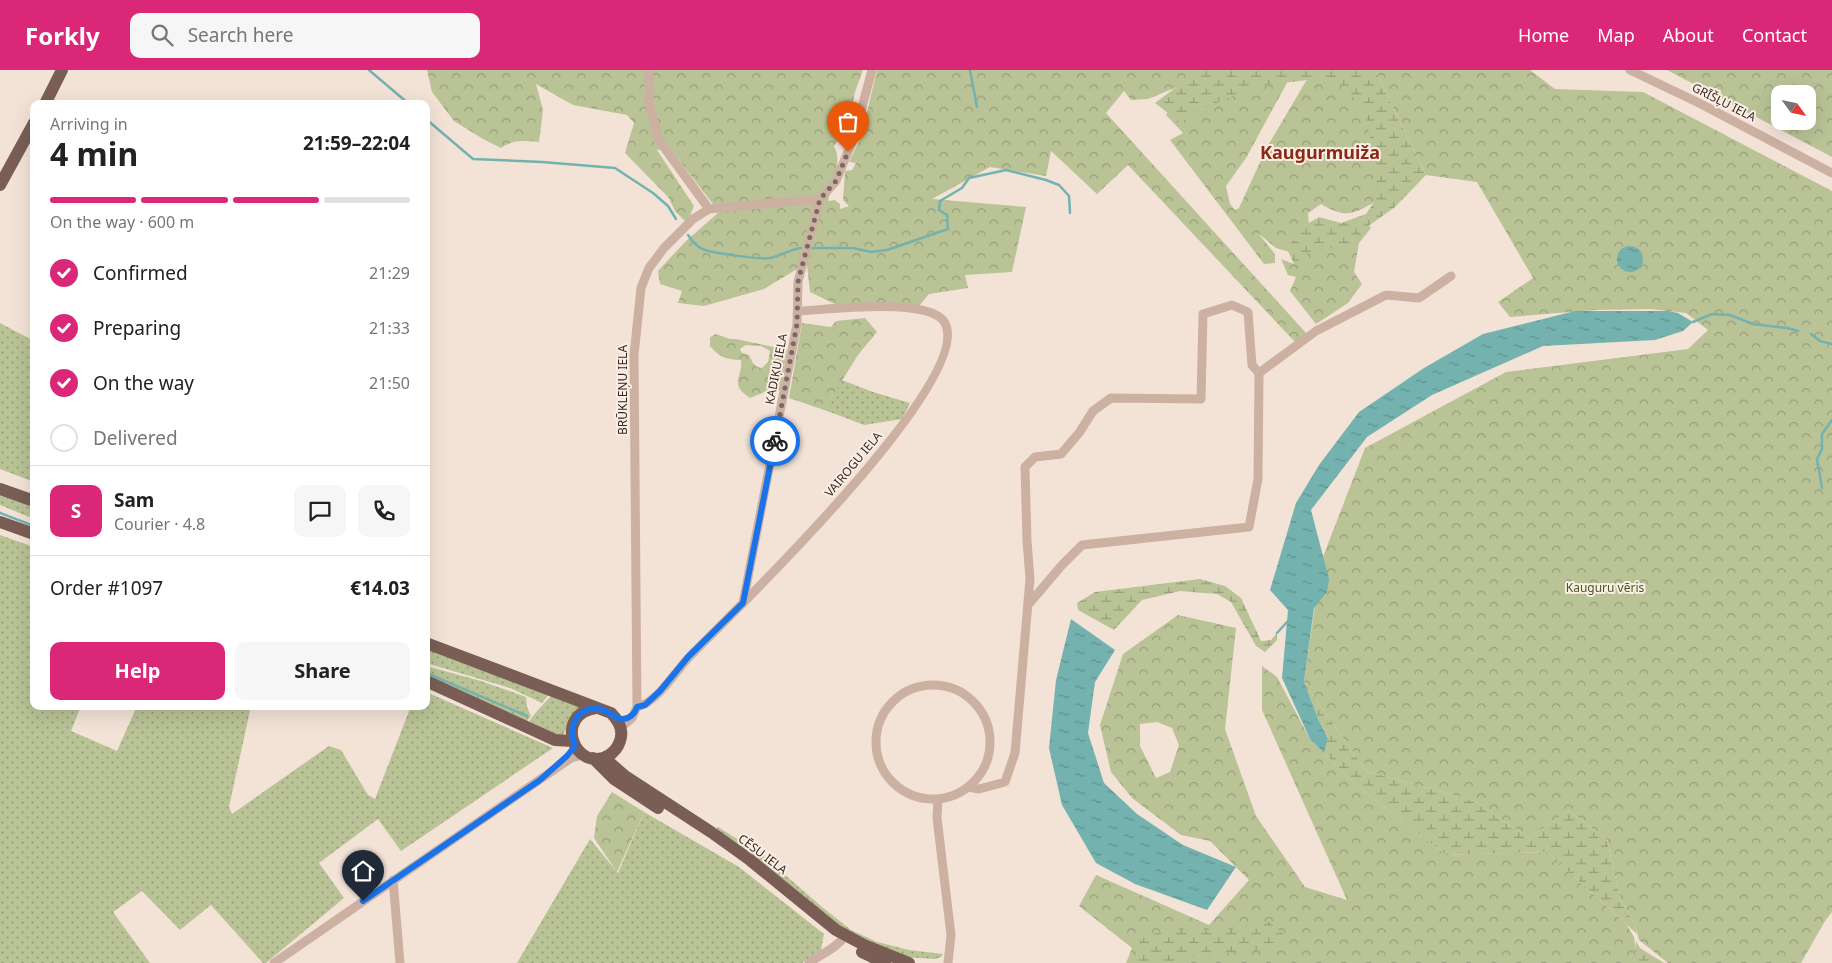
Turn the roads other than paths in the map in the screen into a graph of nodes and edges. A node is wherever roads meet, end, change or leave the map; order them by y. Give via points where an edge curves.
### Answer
1 (62, 70) edge
2 (649, 70) edge
3 (872, 70) edge
4 (1630, 70) edge
5 (46, 100) edge
6 (30, 130) edge
7 (1832, 173) edge
8 (0, 185) edge
9 (820, 199) junction
10 (710, 209) junction
11 (1451, 276) dead end
12 (799, 311) junction
13 (1259, 373) junction
14 (0, 489) edge
15 (30, 500) edge
16 (0, 522) edge
17 (30, 533) edge
18 (743, 603) junction
19 (1028, 605) junction
20 (430, 645) edge
21 (430, 684) edge
22 (596, 708) junction
23 (636, 708) junction
24 (618, 723) junction
25 (581, 750) junction
26 (606, 756) junction
27 (968, 787) junction
28 (938, 799) junction
29 (393, 880) junction
30 (843, 938) junction
31 (856, 948) junction
32 (274, 963) edge
33 (400, 963) edge
34 (809, 963) edge
35 (874, 963) edge
36 (885, 963) edge
37 (908, 963) edge
38 (948, 963) edge

1 - 5 main road
2 - 10 street via 649,102 658,139
3 - 9 street via 847,155 836,181
4 - 7 street, GRĪŠĻU IELA
6 - 8 main road
9 - 10 street, BRŪKLEŅU IELA
9 - 12 street, KADIĶU IELA via 798,282
10 - 23 street, BRŪKLEŅU IELA via 693,219 664,248 649,268 641,288 634,356
11 - 13 street via 1419,298 1386,295 1316,331
12 - 18 street, KADIĶU IELA
12 - 18 street, VAIROGU IELA via 890,306 909,308 941,318 949,333 938,365 915,409 820,524
13 - 19 street via 1258,479 1250,527 1082,545
13 - 19 street via 1252,366 1248,312 1232,305 1203,314 1201,399 1111,398 1093,411 1061,454 1035,458 1025,467 1030,579
14 - 15 main road
16 - 17 main road
18 - 23 street, VAIROGU IELA via 688,657 660,691 645,705
19 - 27 street via 1015,753 1005,782 979,789
20 - 22 main road
21 - 25 main road
22 - 24 main road via 608,711
22 - 25 main road via 585,711 576,719 572,729
23 - 24 street via 632,718
24 - 26 main road via 620,741 617,748
25 - 26 main road
25 - 29 street via 567,756 540,780
25 - 30 main road, CĒSU IELA via 614,779 728,854 795,907
26 - 30 main road, CĒSU IELA via 625,776 742,855
27 - 28 street
27 - 28 street via 987,761 989,730 984,715 962,692 931,684 914,687 885,709 875,743 878,761 900,789 916,797
28 - 38 street via 937,818 951,935
29 - 32 street
29 - 33 street
30 - 31 main road, CĒSU IELA
30 - 34 street via 837,946
30 - 37 main road, CĒSU IELA
31 - 35 main road
31 - 36 main road, CĒSU IELA

